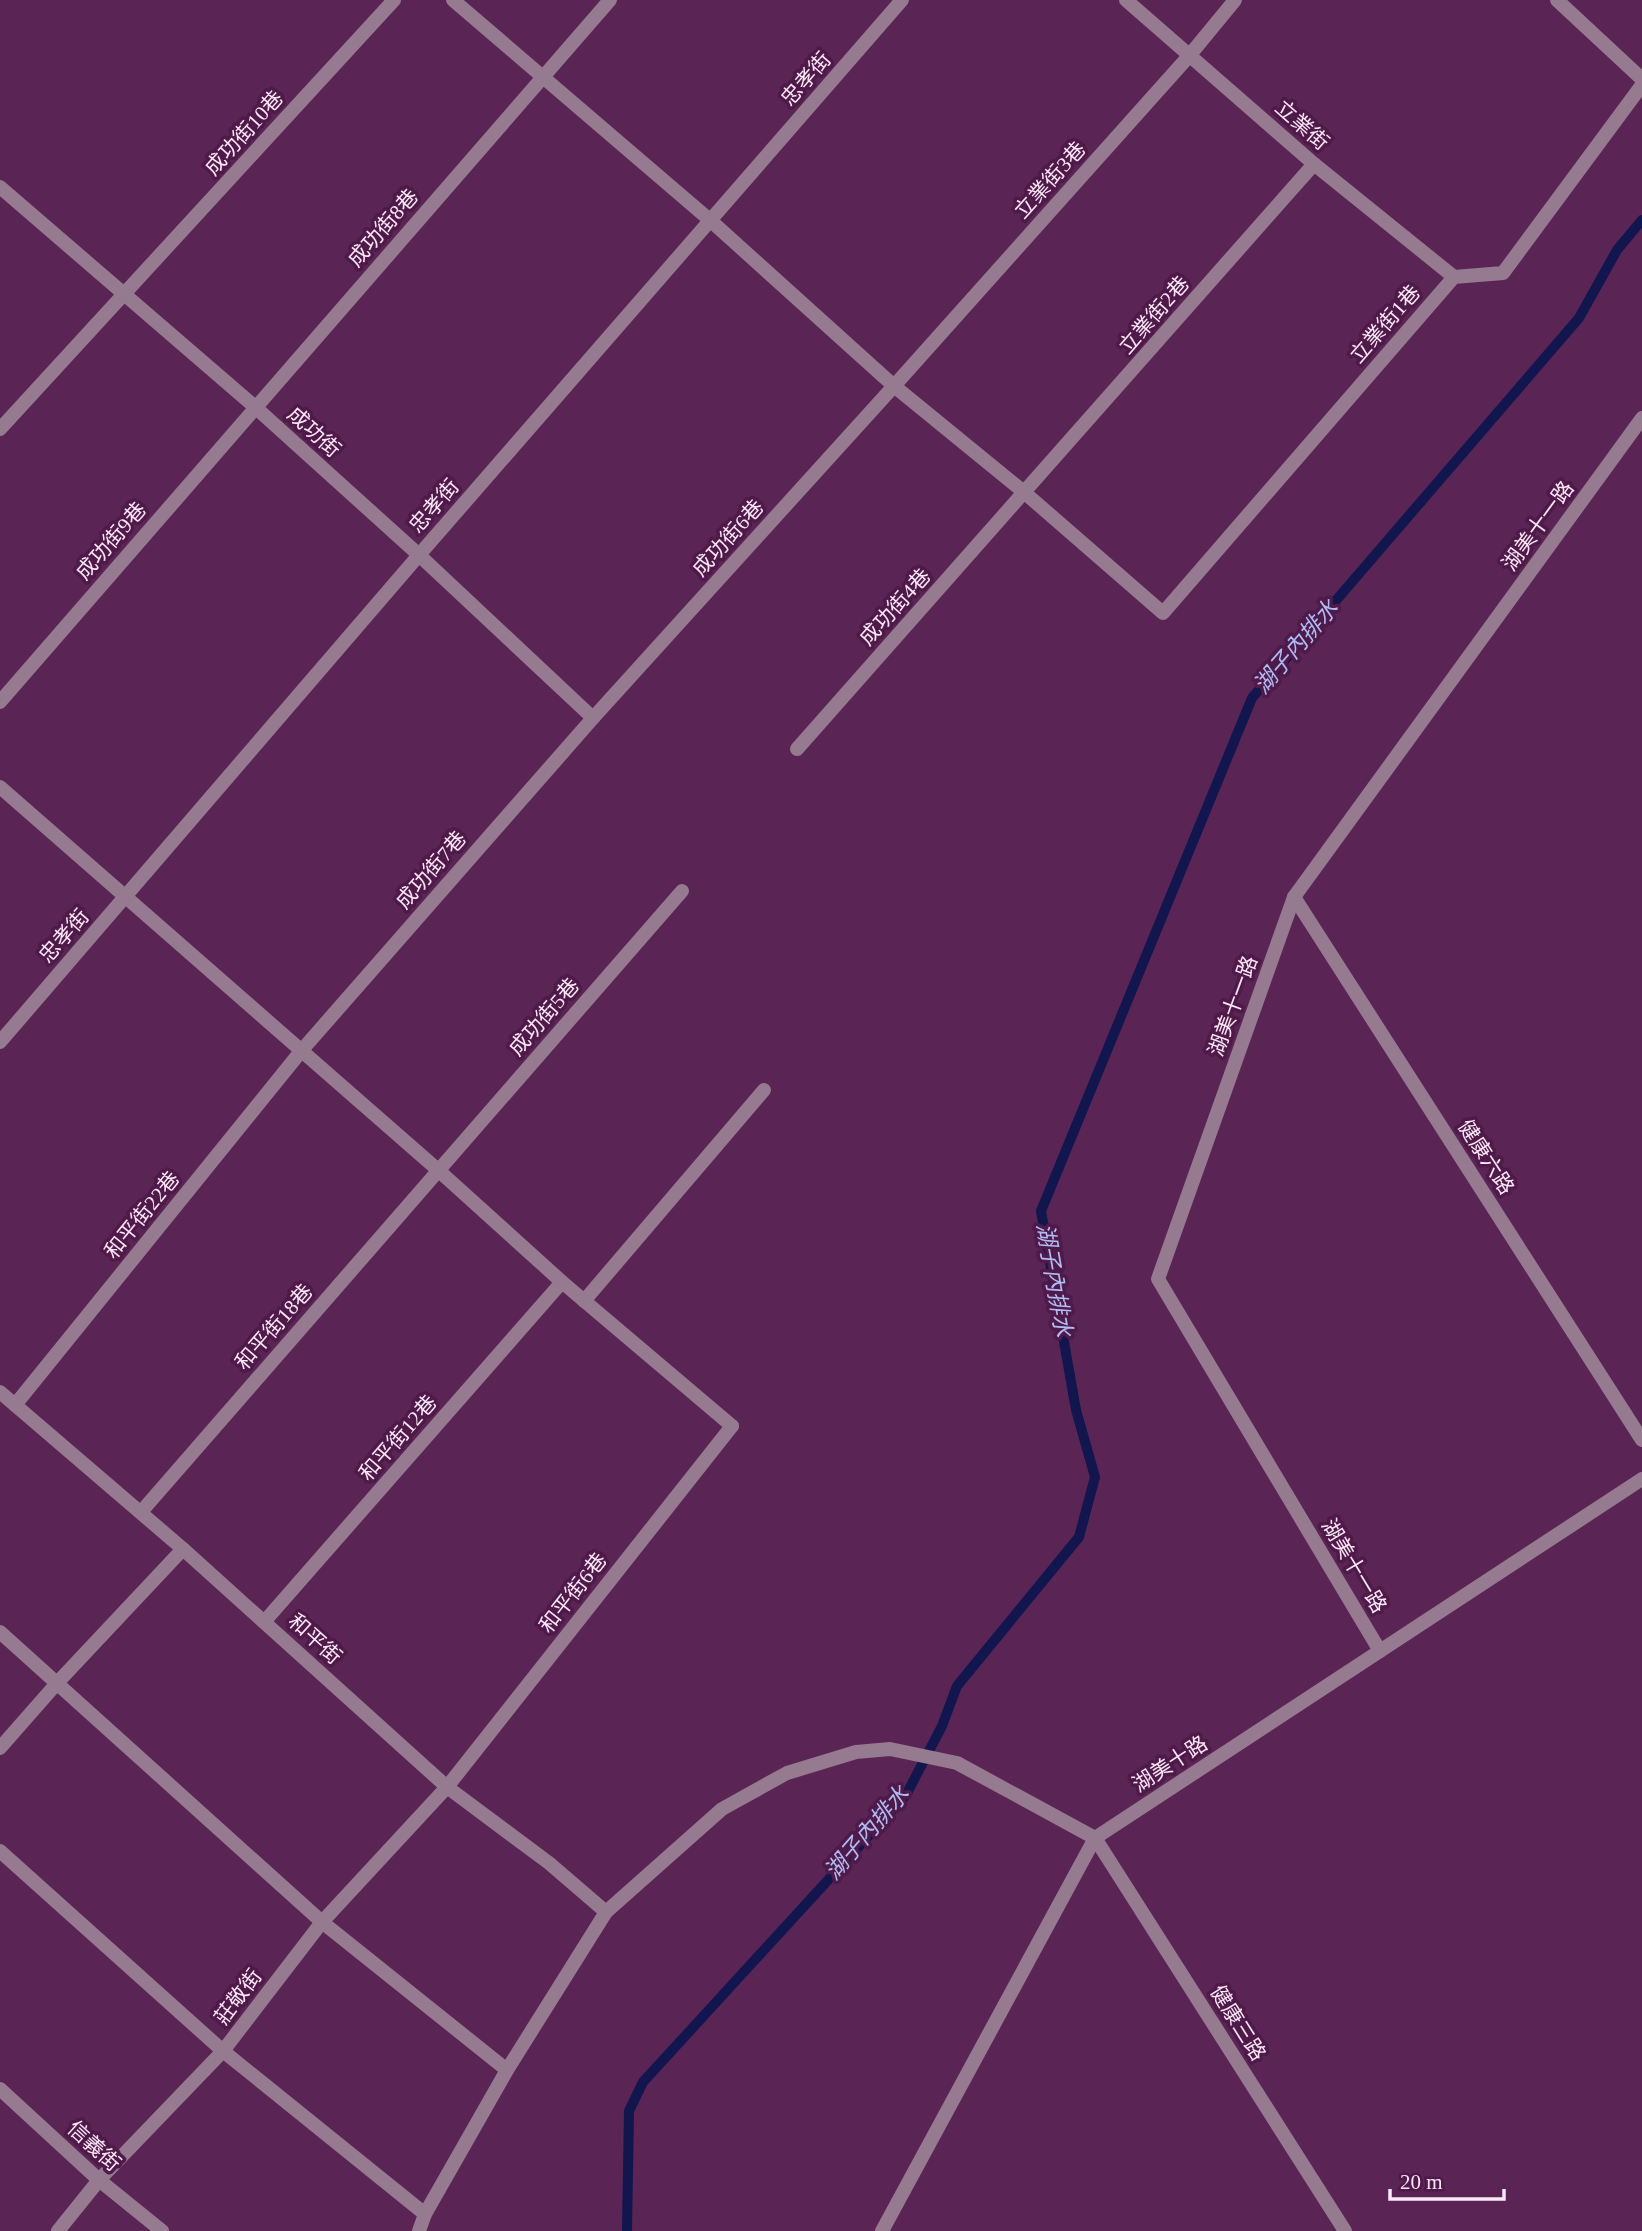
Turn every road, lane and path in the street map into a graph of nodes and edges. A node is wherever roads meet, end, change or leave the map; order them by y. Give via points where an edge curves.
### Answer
1 (394, 0) edge
2 (453, 0) edge
3 (610, 0) edge
4 (902, 0) edge
5 (1126, 0) edge
6 (1235, 0) edge
7 (1557, 0) edge
8 (1189, 56) junction
9 (543, 77) junction
10 (1642, 79) edge
11 (1642, 85) edge
12 (1314, 164) junction
13 (0, 187) edge
14 (711, 221) junction
15 (1454, 278) junction
16 (125, 294) junction
17 (894, 386) junction
18 (255, 407) junction
19 (1642, 418) edge
20 (0, 429) edge
21 (1025, 493) junction
22 (419, 555) junction
23 (0, 702) edge
24 (593, 718) junction
25 (797, 749) dead end
26 (0, 787) edge
27 (682, 891) dead end
28 (125, 896) junction
29 (1294, 897) junction
30 (0, 1042) edge
31 (302, 1050) junction
32 (764, 1090) dead end
33 (439, 1170) junction
34 (562, 1282) junction
35 (584, 1301) junction
36 (0, 1392) edge
37 (15, 1405) junction
38 (1642, 1440) edge
39 (1642, 1479) edge
40 (141, 1512) junction
41 (183, 1549) junction
42 (264, 1622) junction
43 (0, 1632) edge
44 (1380, 1650) junction
45 (58, 1682) junction
46 (0, 1748) edge
47 (447, 1787) junction
48 (1095, 1838) junction
49 (0, 1851) edge
50 (606, 1912) junction
51 (322, 1922) junction
52 (223, 2052) junction
53 (507, 2070) junction
54 (0, 2089) edge
55 (99, 2180) junction
56 (425, 2214) junction
57 (58, 2231) edge
58 (162, 2231) edge
59 (419, 2231) edge
60 (882, 2231) edge
61 (1345, 2231) edge

1 - 16 street, 成功街10巷
2 - 9 street
3 - 9 street, 成功街8巷
4 - 14 street, 忠孝街
5 - 8 street, 立業街
6 - 8 street, 立業街3巷
7 - 10 street
8 - 12 street, 立業街
8 - 17 street, 立業街3巷
9 - 14 street
9 - 18 street, 成功街8巷
11 - 15 street via 1503,273
12 - 15 street, 立業街
12 - 21 street, 立業街2巷
13 - 16 street, 成功街
14 - 17 street
14 - 22 street, 忠孝街
15 - 21 street, 立業街1巷 via 1163,613
16 - 18 street, 成功街
16 - 20 street, 成功街10巷
17 - 21 street
17 - 24 street, 成功街6巷
18 - 22 street, 成功街
18 - 23 street, 成功街9巷
19 - 29 street, 湖美十一路
21 - 25 street, 成功街4巷
22 - 24 street, 成功街
22 - 28 street, 忠孝街
24 - 31 street, 成功街7巷
26 - 28 street
27 - 33 street, 成功街5巷
28 - 30 street, 忠孝街
28 - 31 street
29 - 38 street, 健康六路
29 - 44 street, 湖美十一路 via 1158,1279
31 - 33 street
31 - 37 street, 和平街22巷
32 - 35 street
33 - 34 street
33 - 40 street, 和平街18巷
34 - 35 street
34 - 42 street, 和平街12巷
35 - 47 street, 和平街6巷 via 732,1426
36 - 37 street, 和平街
37 - 40 street, 和平街
39 - 44 street, 湖美十路
40 - 41 street, 和平街
41 - 42 street, 和平街
41 - 45 street
42 - 47 street, 和平街
43 - 45 street
44 - 48 street, 湖美十路
45 - 46 street
45 - 51 street
47 - 50 street, 和平街
47 - 51 street, 莊敬街
48 - 50 street via 957,1763 890,1749 856,1752 787,1773 722,1809
48 - 60 street, 湖美十路
48 - 61 street, 健康三路
49 - 52 street
50 - 53 street
51 - 52 street, 莊敬街
51 - 53 street
52 - 55 street, 莊敬街
52 - 56 street
53 - 56 street
54 - 55 street, 信義街
55 - 57 street, 莊敬街
55 - 58 street, 信義街
56 - 59 street

